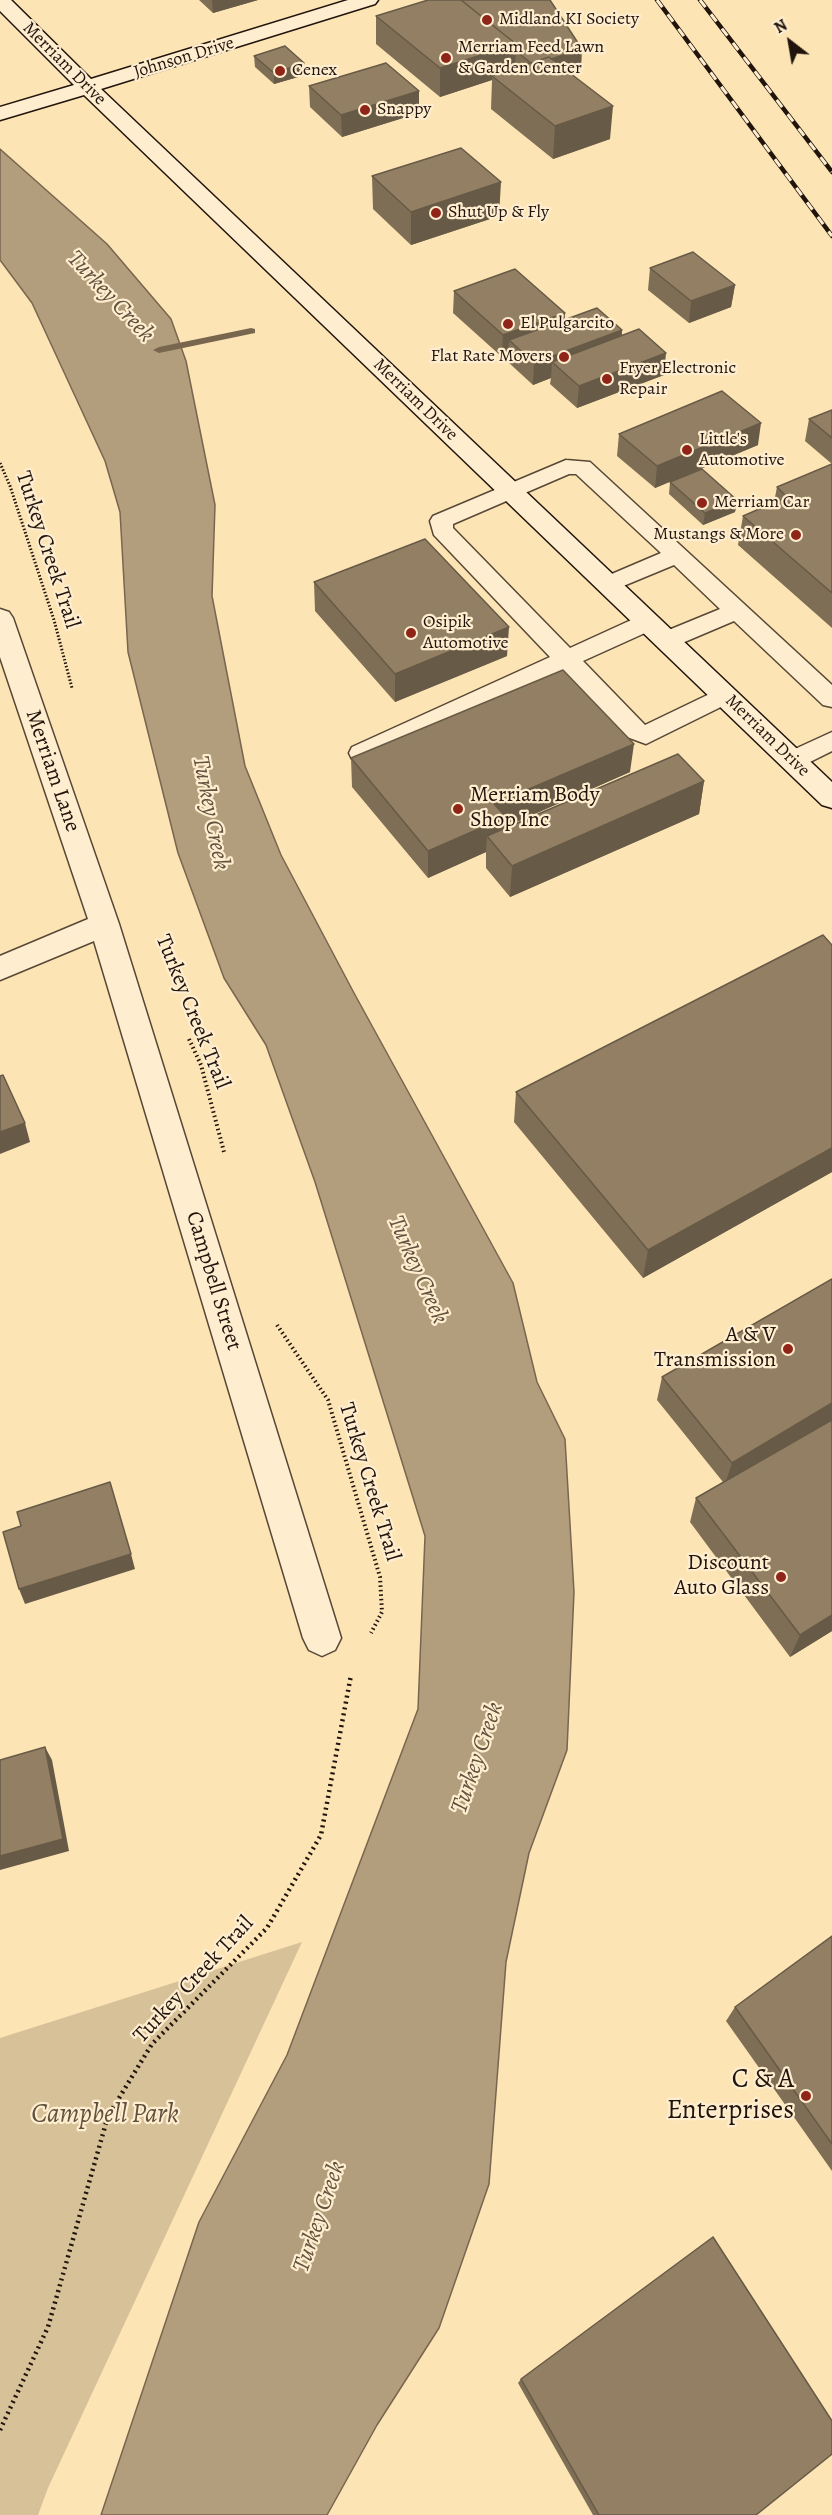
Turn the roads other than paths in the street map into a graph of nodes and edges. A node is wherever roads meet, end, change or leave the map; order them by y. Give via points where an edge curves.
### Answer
1 (0, 0) edge
2 (368, 0) edge
3 (87, 87) junction
4 (0, 114) edge
5 (511, 492) junction
6 (676, 555) junction
7 (608, 584) junction
8 (736, 611) junction
9 (0, 618) edge
10 (648, 622) junction
11 (667, 640) junction
12 (567, 660) junction
13 (724, 694) junction
14 (832, 699) edge
15 (832, 741) edge
16 (361, 753) edge
17 (793, 760) junction
18 (832, 798) edge
19 (104, 924) junction
20 (0, 969) edge
21 (322, 1638) dead end

1 - 3 main road, Merriam Drive
2 - 3 main road, Johnson Drive
3 - 4 main road, Johnson Drive
3 - 5 main road, Merriam Drive
5 - 6 lane via 566,467 582,467
5 - 7 main road, Merriam Drive
5 - 12 lane via 441,521 442,530
6 - 7 lane
6 - 8 lane
7 - 10 main road, Merriam Drive
8 - 11 lane
8 - 14 lane
9 - 19 main road, Merriam Lane
10 - 11 main road, Merriam Drive
10 - 12 lane
11 - 13 main road, Merriam Drive
12 - 13 lane via 636,731 646,735
12 - 16 lane
13 - 17 main road, Merriam Drive
15 - 17 lane
17 - 18 main road, Merriam Drive
19 - 20 main road
19 - 21 main road, Campbell Street

